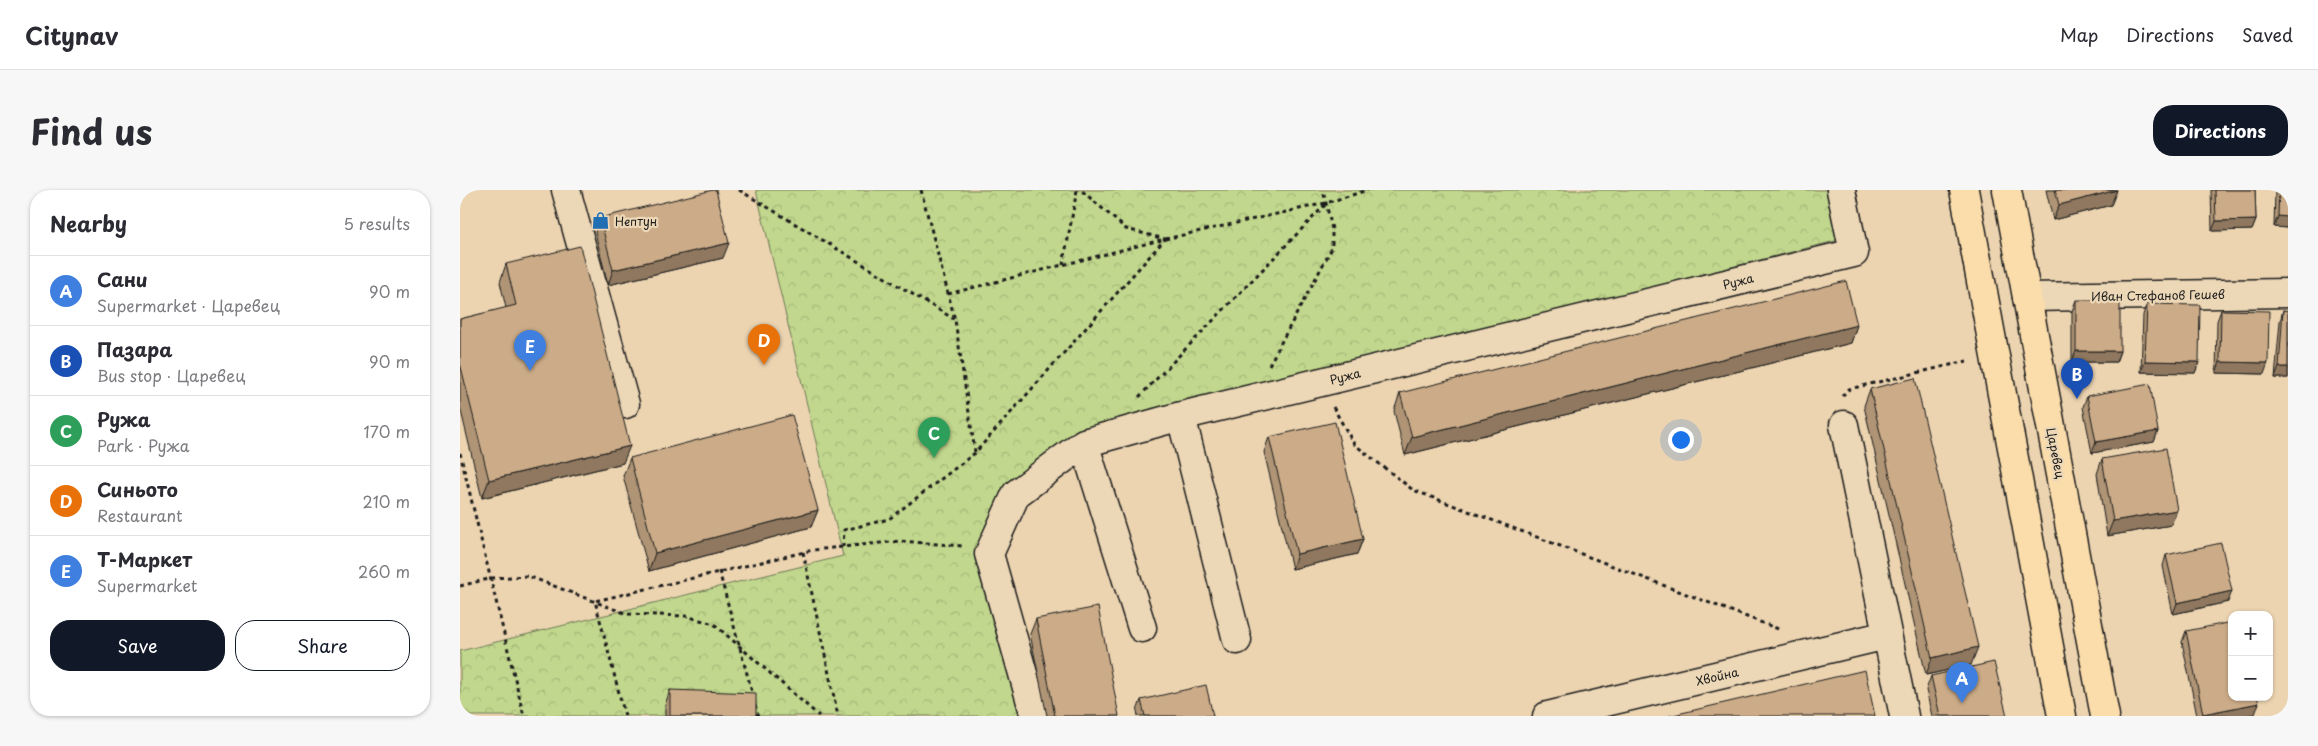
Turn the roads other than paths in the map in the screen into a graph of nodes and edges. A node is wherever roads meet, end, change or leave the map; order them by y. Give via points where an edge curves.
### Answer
1 (566, 190) edge
2 (1841, 190) edge
3 (1964, 190) edge
4 (2007, 190) edge
5 (2288, 293) edge
6 (2027, 297) junction
7 (625, 404) dead end
8 (1181, 416) junction
9 (1844, 424) road end
10 (1084, 443) junction
11 (1142, 628) dead end
12 (1887, 635) junction
13 (1237, 640) dead end
14 (1035, 716) edge
15 (1547, 716) edge
16 (1904, 716) edge
17 (2062, 716) edge
18 (2105, 716) edge

1 - 7 street
2 - 8 street, Ружа via 1854,253
3 - 17 main road
4 - 6 main road, Царевец
5 - 6 street, Иван Стефанов Гешев
6 - 18 main road, Царевец
8 - 10 street, Ружа
8 - 13 street
9 - 12 street
10 - 11 street
10 - 14 street, Ружа via 1016,494 988,554
12 - 15 street, Хвойна
12 - 16 street

